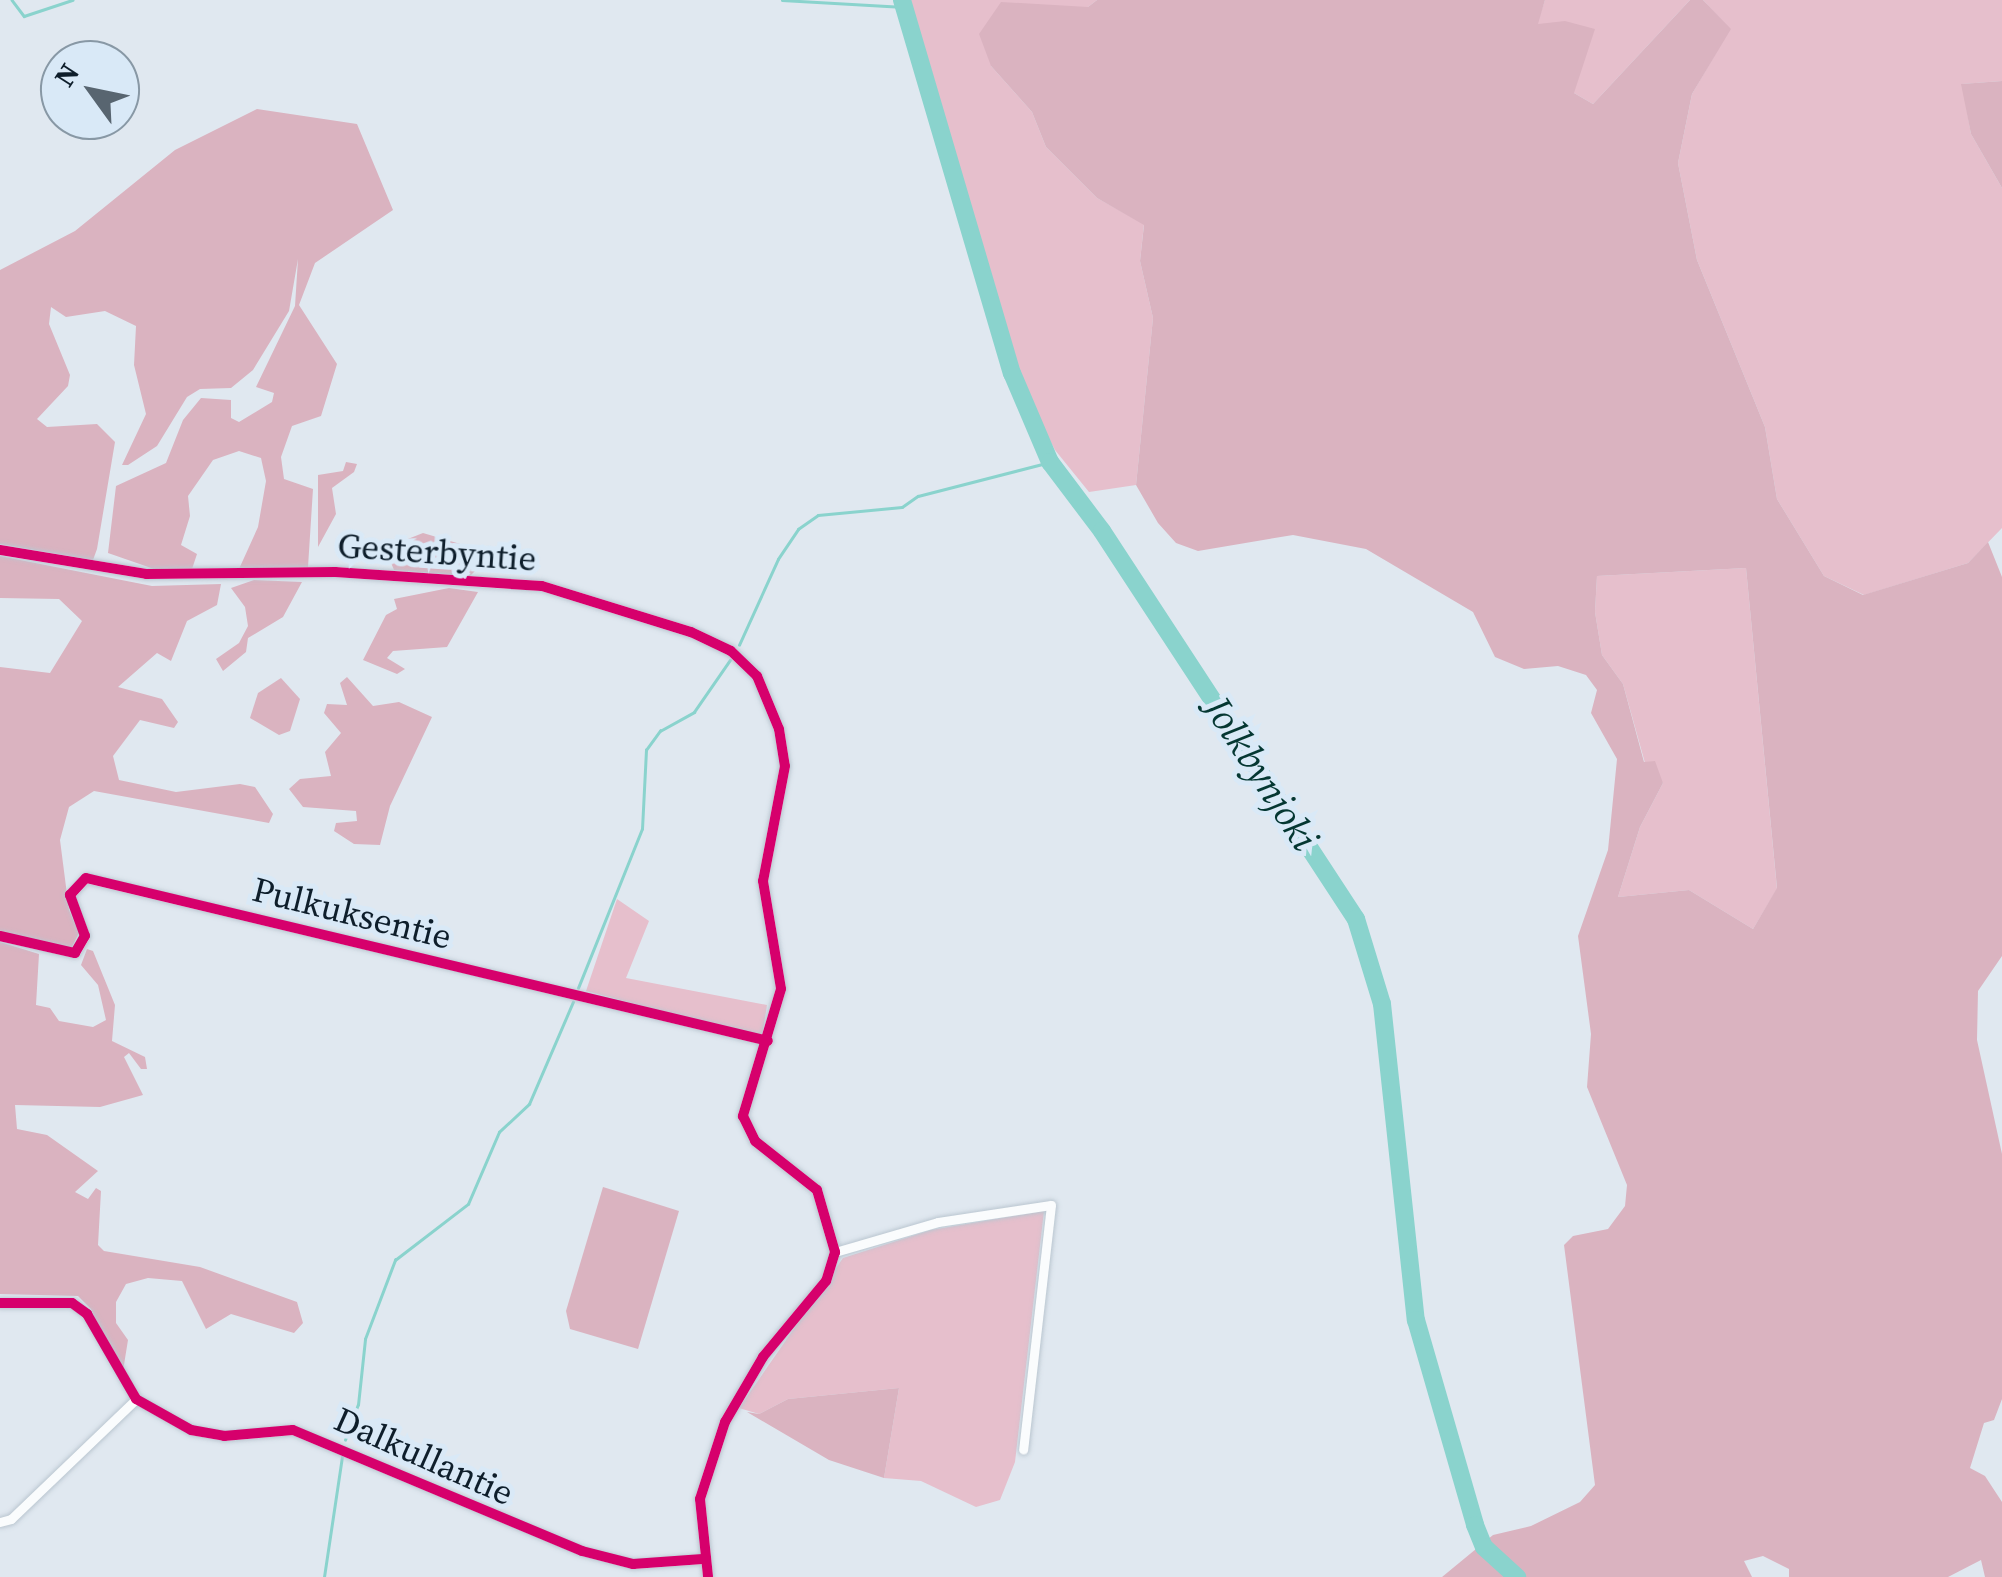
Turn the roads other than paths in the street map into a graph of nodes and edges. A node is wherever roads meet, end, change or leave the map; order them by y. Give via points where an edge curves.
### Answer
1 (0, 550) edge
2 (0, 936) edge
3 (768, 1041) junction
4 (836, 1252) junction
5 (0, 1303) edge
6 (136, 1399) junction
7 (1023, 1449) dead end
8 (0, 1522) edge
9 (703, 1559) junction
10 (708, 1577) edge

1 - 3 street, Gesterbyntie via 146,574 341,572 542,586 628,608 731,651 764,691 786,766 763,880 781,989
2 - 3 street, Pulkuksentie via 75,952 84,936 70,896 86,878
3 - 4 street, Gesterbyntie via 747,1089 747,1128 817,1190
4 - 7 street via 938,1222 1052,1205
4 - 9 street via 826,1281 763,1358 725,1422 700,1499
5 - 6 street via 72,1303 87,1314
6 - 8 street via 11,1520
6 - 9 street, Dalkullantie via 209,1436 277,1428 315,1437 503,1522 608,1559 653,1565
9 - 10 street

